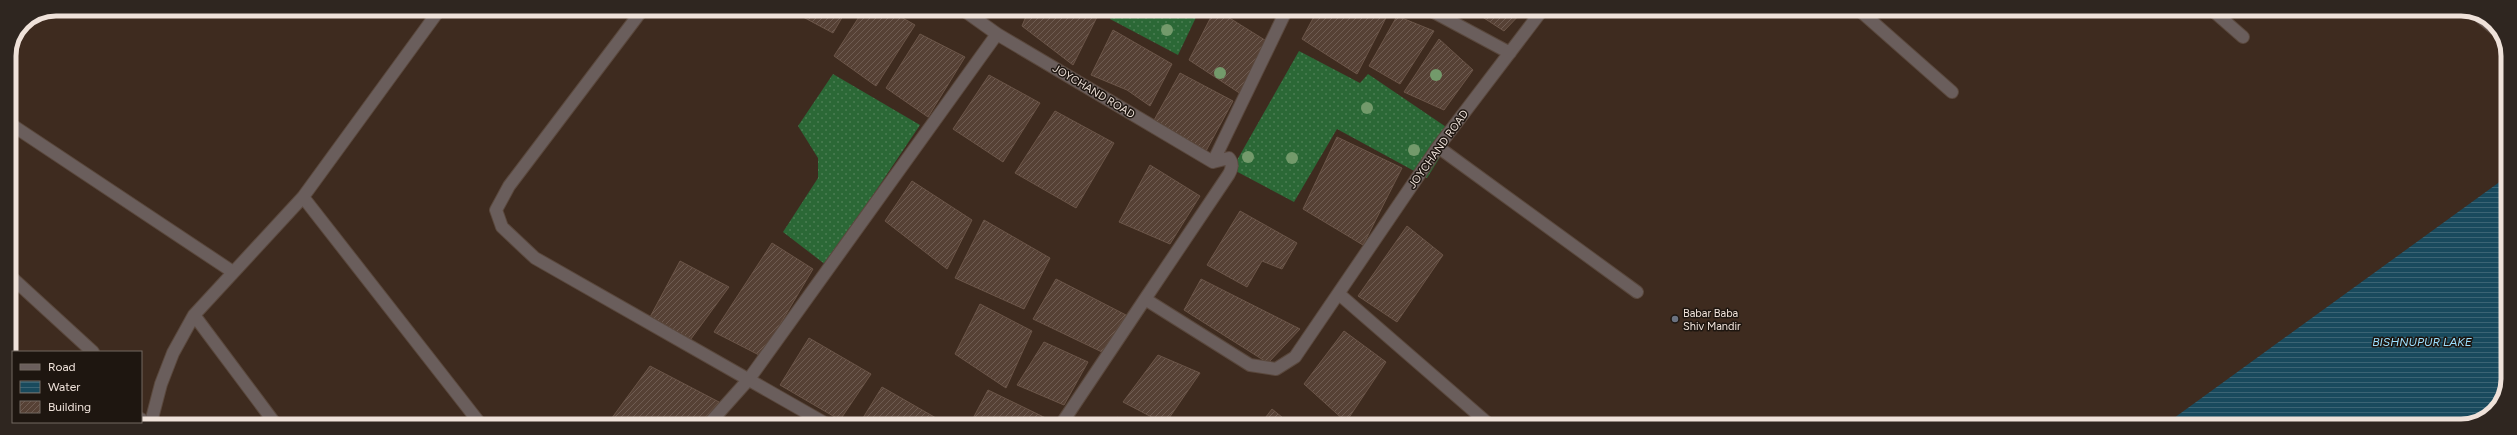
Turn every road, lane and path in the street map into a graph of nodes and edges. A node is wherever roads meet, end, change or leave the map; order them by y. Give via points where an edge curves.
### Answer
1 (435, 16) edge
2 (638, 16) edge
3 (972, 16) edge
4 (1284, 16) edge
5 (1441, 16) edge
6 (1538, 16) edge
7 (1866, 16) edge
8 (2219, 16) edge
9 (997, 34) junction
10 (2243, 37) dead end
11 (1510, 52) junction
12 (1952, 92) dead end
13 (16, 128) edge
14 (1438, 147) junction
15 (1213, 162) junction
16 (303, 197) junction
17 (233, 272) junction
18 (16, 281) edge
19 (1637, 292) dead end
20 (1339, 294) junction
21 (1145, 299) junction
22 (194, 315) junction
23 (92, 351) edge
24 (749, 380) junction
25 (152, 419) edge
26 (272, 419) edge
27 (477, 419) edge
28 (713, 419) edge
29 (818, 419) edge
30 (1065, 419) edge
31 (1483, 419) edge

1 - 16 street
2 - 24 street via 509,186 496,210 502,227 535,258
3 - 9 street, JOYCHAND ROAD
4 - 15 street
5 - 11 street
6 - 11 street, JOYCHAND ROAD
7 - 12 street
8 - 10 street
9 - 15 street, JOYCHAND ROAD
9 - 24 street
11 - 14 street, JOYCHAND ROAD
13 - 17 street
14 - 19 street
14 - 20 street, JOYCHAND ROAD
15 - 21 street via 1229,158 1232,168
16 - 17 street
16 - 27 street
17 - 22 street
18 - 23 street
20 - 21 street, JOYCHAND ROAD via 1295,357 1276,369 1250,365
20 - 31 street
21 - 30 street
22 - 25 street via 170,359
22 - 26 street
24 - 28 street
24 - 29 street

